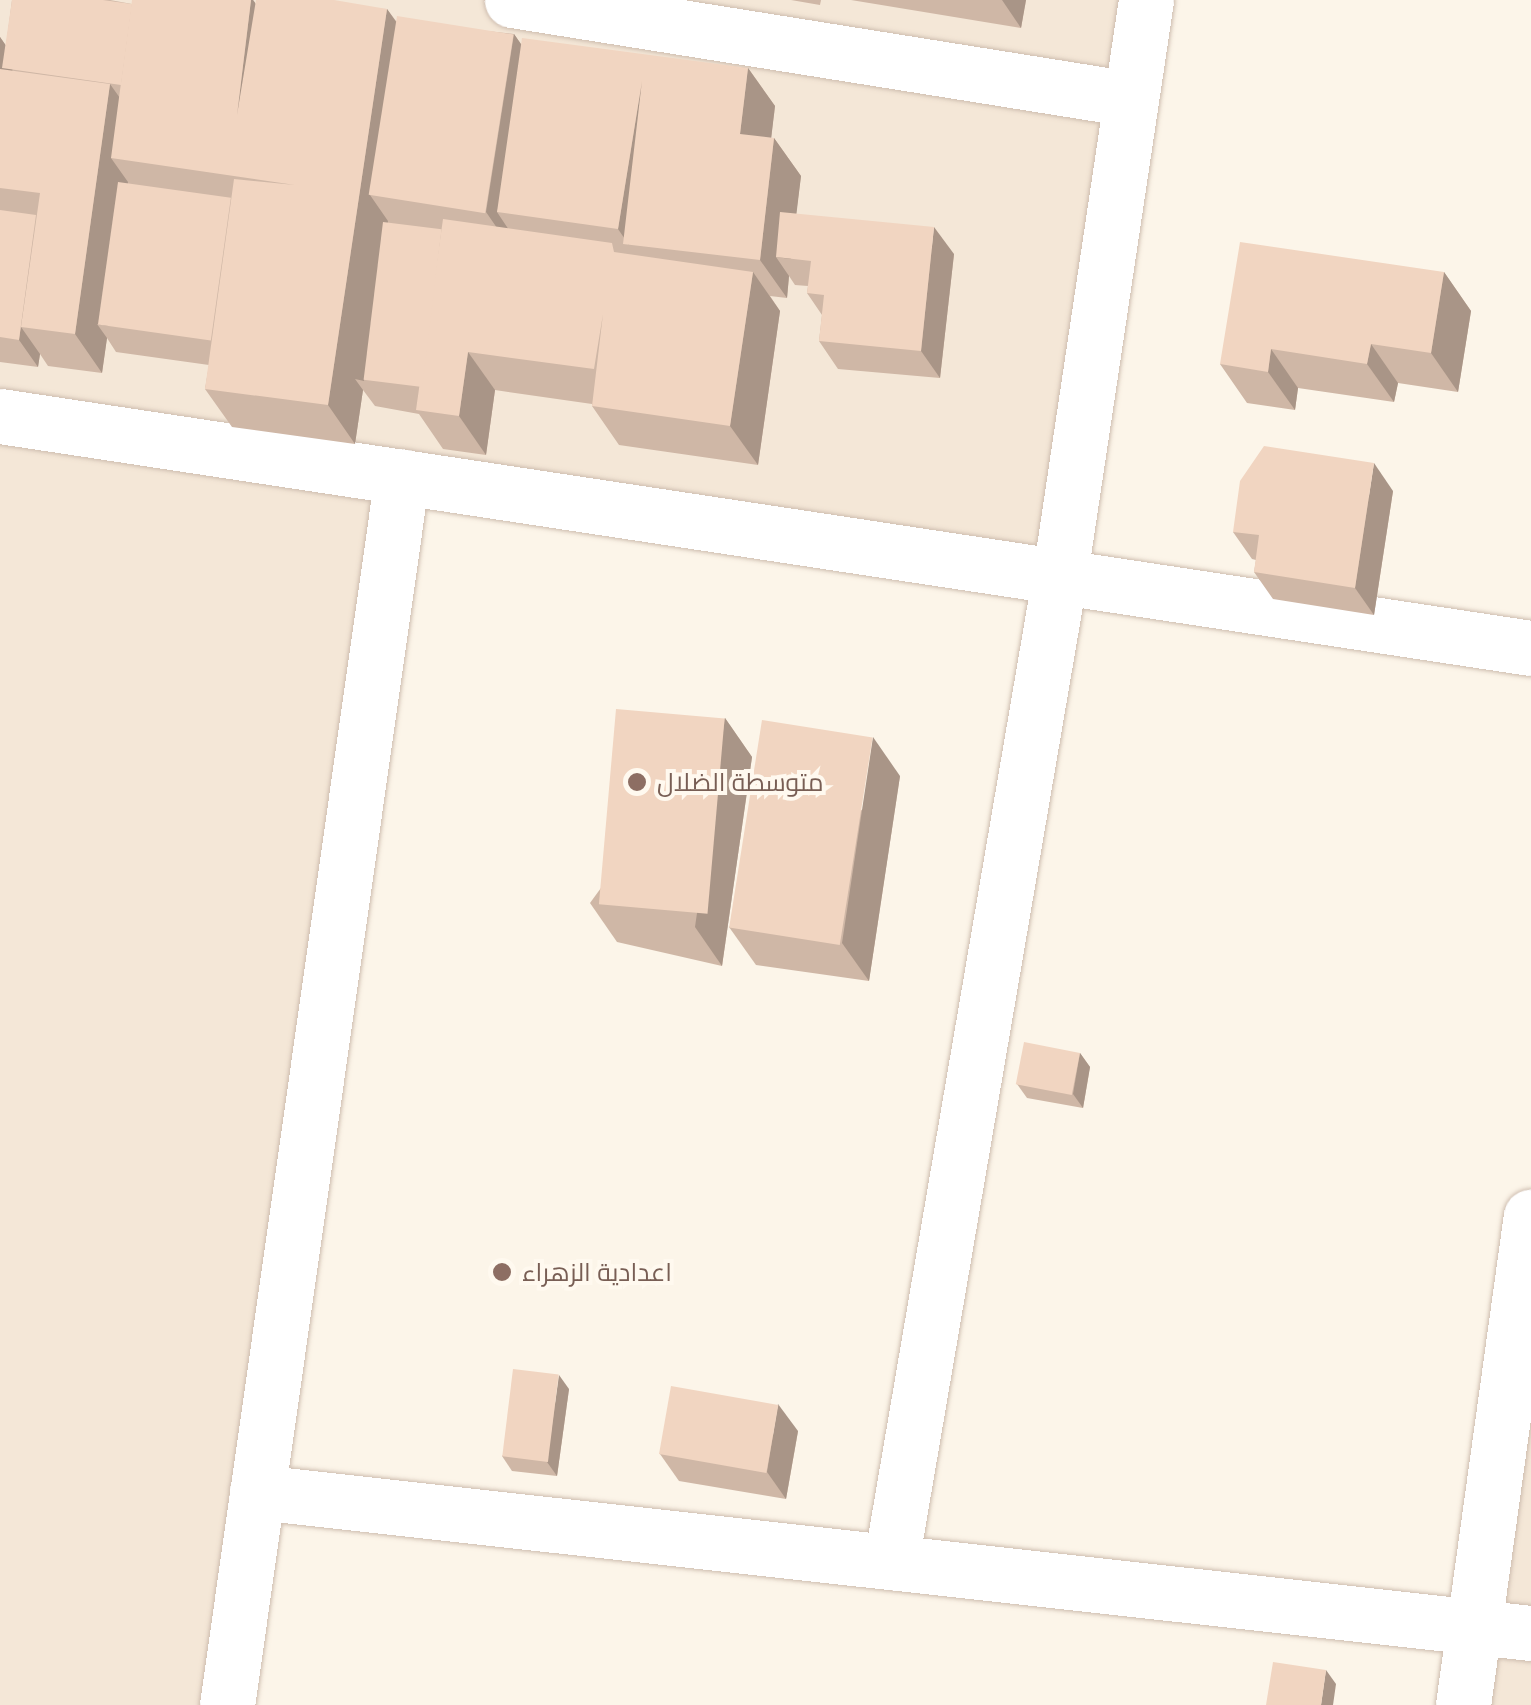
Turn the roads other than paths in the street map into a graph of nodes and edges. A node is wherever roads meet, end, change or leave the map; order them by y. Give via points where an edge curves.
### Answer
1 (512, 0) edge
2 (1146, 0) edge
3 (1131, 99) junction
4 (0, 416) edge
5 (402, 476) junction
6 (1060, 574) junction
7 (1531, 648) edge
8 (1531, 1217) edge
9 (257, 1492) junction
10 (891, 1562) junction
11 (1474, 1625) junction
12 (1531, 1633) edge
13 (226, 1705) edge
14 (1463, 1705) edge

1 - 3 street
2 - 3 street
3 - 6 street
4 - 5 street
5 - 6 street
5 - 9 street
6 - 7 street
6 - 10 street
8 - 11 street
9 - 10 street
9 - 13 street
10 - 11 street
11 - 12 street
11 - 14 street

